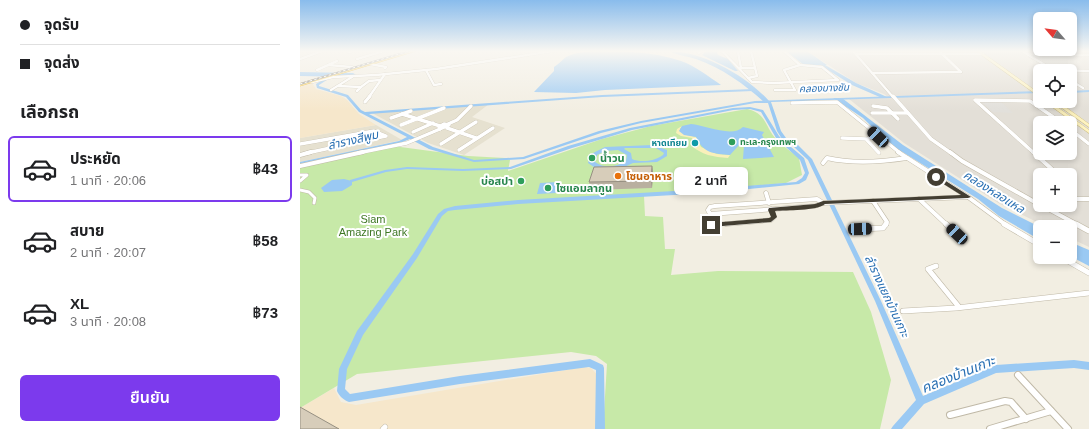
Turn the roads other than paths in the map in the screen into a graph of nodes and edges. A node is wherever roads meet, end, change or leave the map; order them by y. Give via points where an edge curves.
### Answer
1 (337, 71) edge
2 (346, 71) edge
3 (416, 71) edge
4 (427, 71) edge
5 (742, 71) edge
6 (756, 71) edge
7 (785, 71) edge
8 (828, 71) edge
9 (960, 71) edge
10 (1006, 71) edge
11 (1010, 71) edge
12 (872, 73) joint
13 (385, 74) junction
14 (353, 76) junction
15 (748, 78) junction
16 (312, 80) junction
17 (323, 80) junction
18 (380, 80) junction
19 (332, 81) dead end
20 (300, 82) edge
21 (790, 82) junction
22 (441, 84) dead end
23 (1077, 84) edge
24 (300, 85) edge
25 (338, 86) junction
26 (361, 87) junction
27 (1033, 88) edge
28 (1084, 88) dead end
29 (331, 90) dead end
30 (775, 90) dead end
31 (357, 91) dead end
32 (1033, 91) edge
33 (365, 102) dead end
34 (792, 103) dead end
35 (471, 106) dead end
36 (873, 106) dead end
37 (444, 108) dead end
38 (1056, 108) edge
39 (1064, 108) edge
40 (411, 111) dead end
41 (872, 113) dead end
42 (893, 113) junction
43 (908, 113) junction
44 (402, 114) junction
45 (1052, 116) edge
46 (391, 118) dead end
47 (417, 119) junction
48 (898, 119) dead end
49 (476, 122) dead end
50 (433, 123) junction
51 (401, 125) dead end
52 (448, 126) junction
53 (1089, 126) edge
54 (440, 127) junction
55 (493, 128) dead end
56 (413, 132) dead end
57 (461, 132) junction
58 (1089, 132) edge
59 (1077, 135) edge
60 (878, 137) junction
61 (476, 138) junction
62 (842, 138) dead end
63 (867, 139) junction
64 (300, 144) edge
65 (441, 144) dead end
66 (1089, 144) edge
67 (459, 150) dead end
68 (1033, 152) edge
69 (879, 153) dead end
70 (300, 156) edge
71 (907, 158) junction
72 (1042, 160) edge
73 (823, 163) dead end
74 (300, 166) edge
75 (1051, 168) edge
76 (300, 175) edge
77 (300, 181) edge
78 (300, 190) edge
79 (766, 193) dead end
80 (968, 197) junction
81 (919, 199) junction
82 (1030, 199) joint
83 (1077, 199) edge
84 (1089, 199) edge
85 (873, 201) junction
86 (1033, 201) edge
87 (769, 202) junction
88 (825, 202) junction
89 (314, 203) dead end
90 (771, 210) junction
91 (1053, 212) edge
92 (710, 214) junction
93 (860, 229) dead end
94 (1089, 231) edge
95 (957, 234) dead end
96 (1033, 241) edge
97 (1073, 264) edge
98 (936, 266) dead end
99 (1089, 274) edge
100 (1089, 293) edge
101 (959, 307) junction
102 (903, 311) dead end
103 (1018, 375) dead end
104 (1051, 411) junction
105 (950, 415) dead end
106 (1026, 419) junction
107 (990, 429) edge
108 (1068, 429) edge

1 - 16 highway
2 - 17 highway
3 - 13 street
4 - 22 street via 434,85
5 - 15 street
6 - 15 street via 757,76
7 - 21 street
8 - 21 street via 839,79
9 - 12 street
10 - 32 main road
11 - 27 main road
12 - 43 street
13 - 14 street
13 - 18 street
14 - 17 street
14 - 25 street
15 - 21 street via 752,82
16 - 17 highway
16 - 20 highway
16 - 24 highway
17 - 19 street
18 - 26 street via 369,81
18 - 33 street
21 - 30 street via 794,90
23 - 28 street
25 - 26 street
25 - 29 street
26 - 31 street
34 - 60 street via 837,102
35 - 52 street
36 - 42 street via 887,108
37 - 47 street
38 - 58 main road
39 - 53 main road
40 - 44 street
41 - 42 street
42 - 43 street
42 - 48 street
43 - 82 street via 931,139 962,161
44 - 46 street
44 - 47 street
45 - 68 street via 1030,101 976,100
47 - 50 street
47 - 51 street
49 - 57 street
50 - 54 street
50 - 56 street
52 - 54 street
52 - 57 street
54 - 74 street via 407,143
55 - 61 street
57 - 61 street
57 - 65 street
59 - 66 street
60 - 63 street
60 - 71 street
61 - 67 street
62 - 63 street
63 - 69 street
64 - 70 street via 374,131 386,136
71 - 73 street via 844,162 827,158
71 - 80 street
72 - 75 street
76 - 77 street via 307,175
78 - 89 street via 312,194 315,198
79 - 87 street
80 - 81 street
80 - 96 street via 989,214
81 - 85 street
81 - 95 street
82 - 86 street
83 - 84 street
85 - 88 street
85 - 93 street via 887,222 886,226
87 - 88 street via 817,199
87 - 92 street via 710,207
88 - 90 street via 820,206
90 - 92 street
90 - 92 street via 774,217 771,220 715,225 709,223
91 - 94 street
97 - 99 street
98 - 101 street via 928,269
100 - 101 street
101 - 102 street
103 - 104 street
104 - 106 street
104 - 108 street
105 - 106 street via 1005,401 1011,402
106 - 107 street

